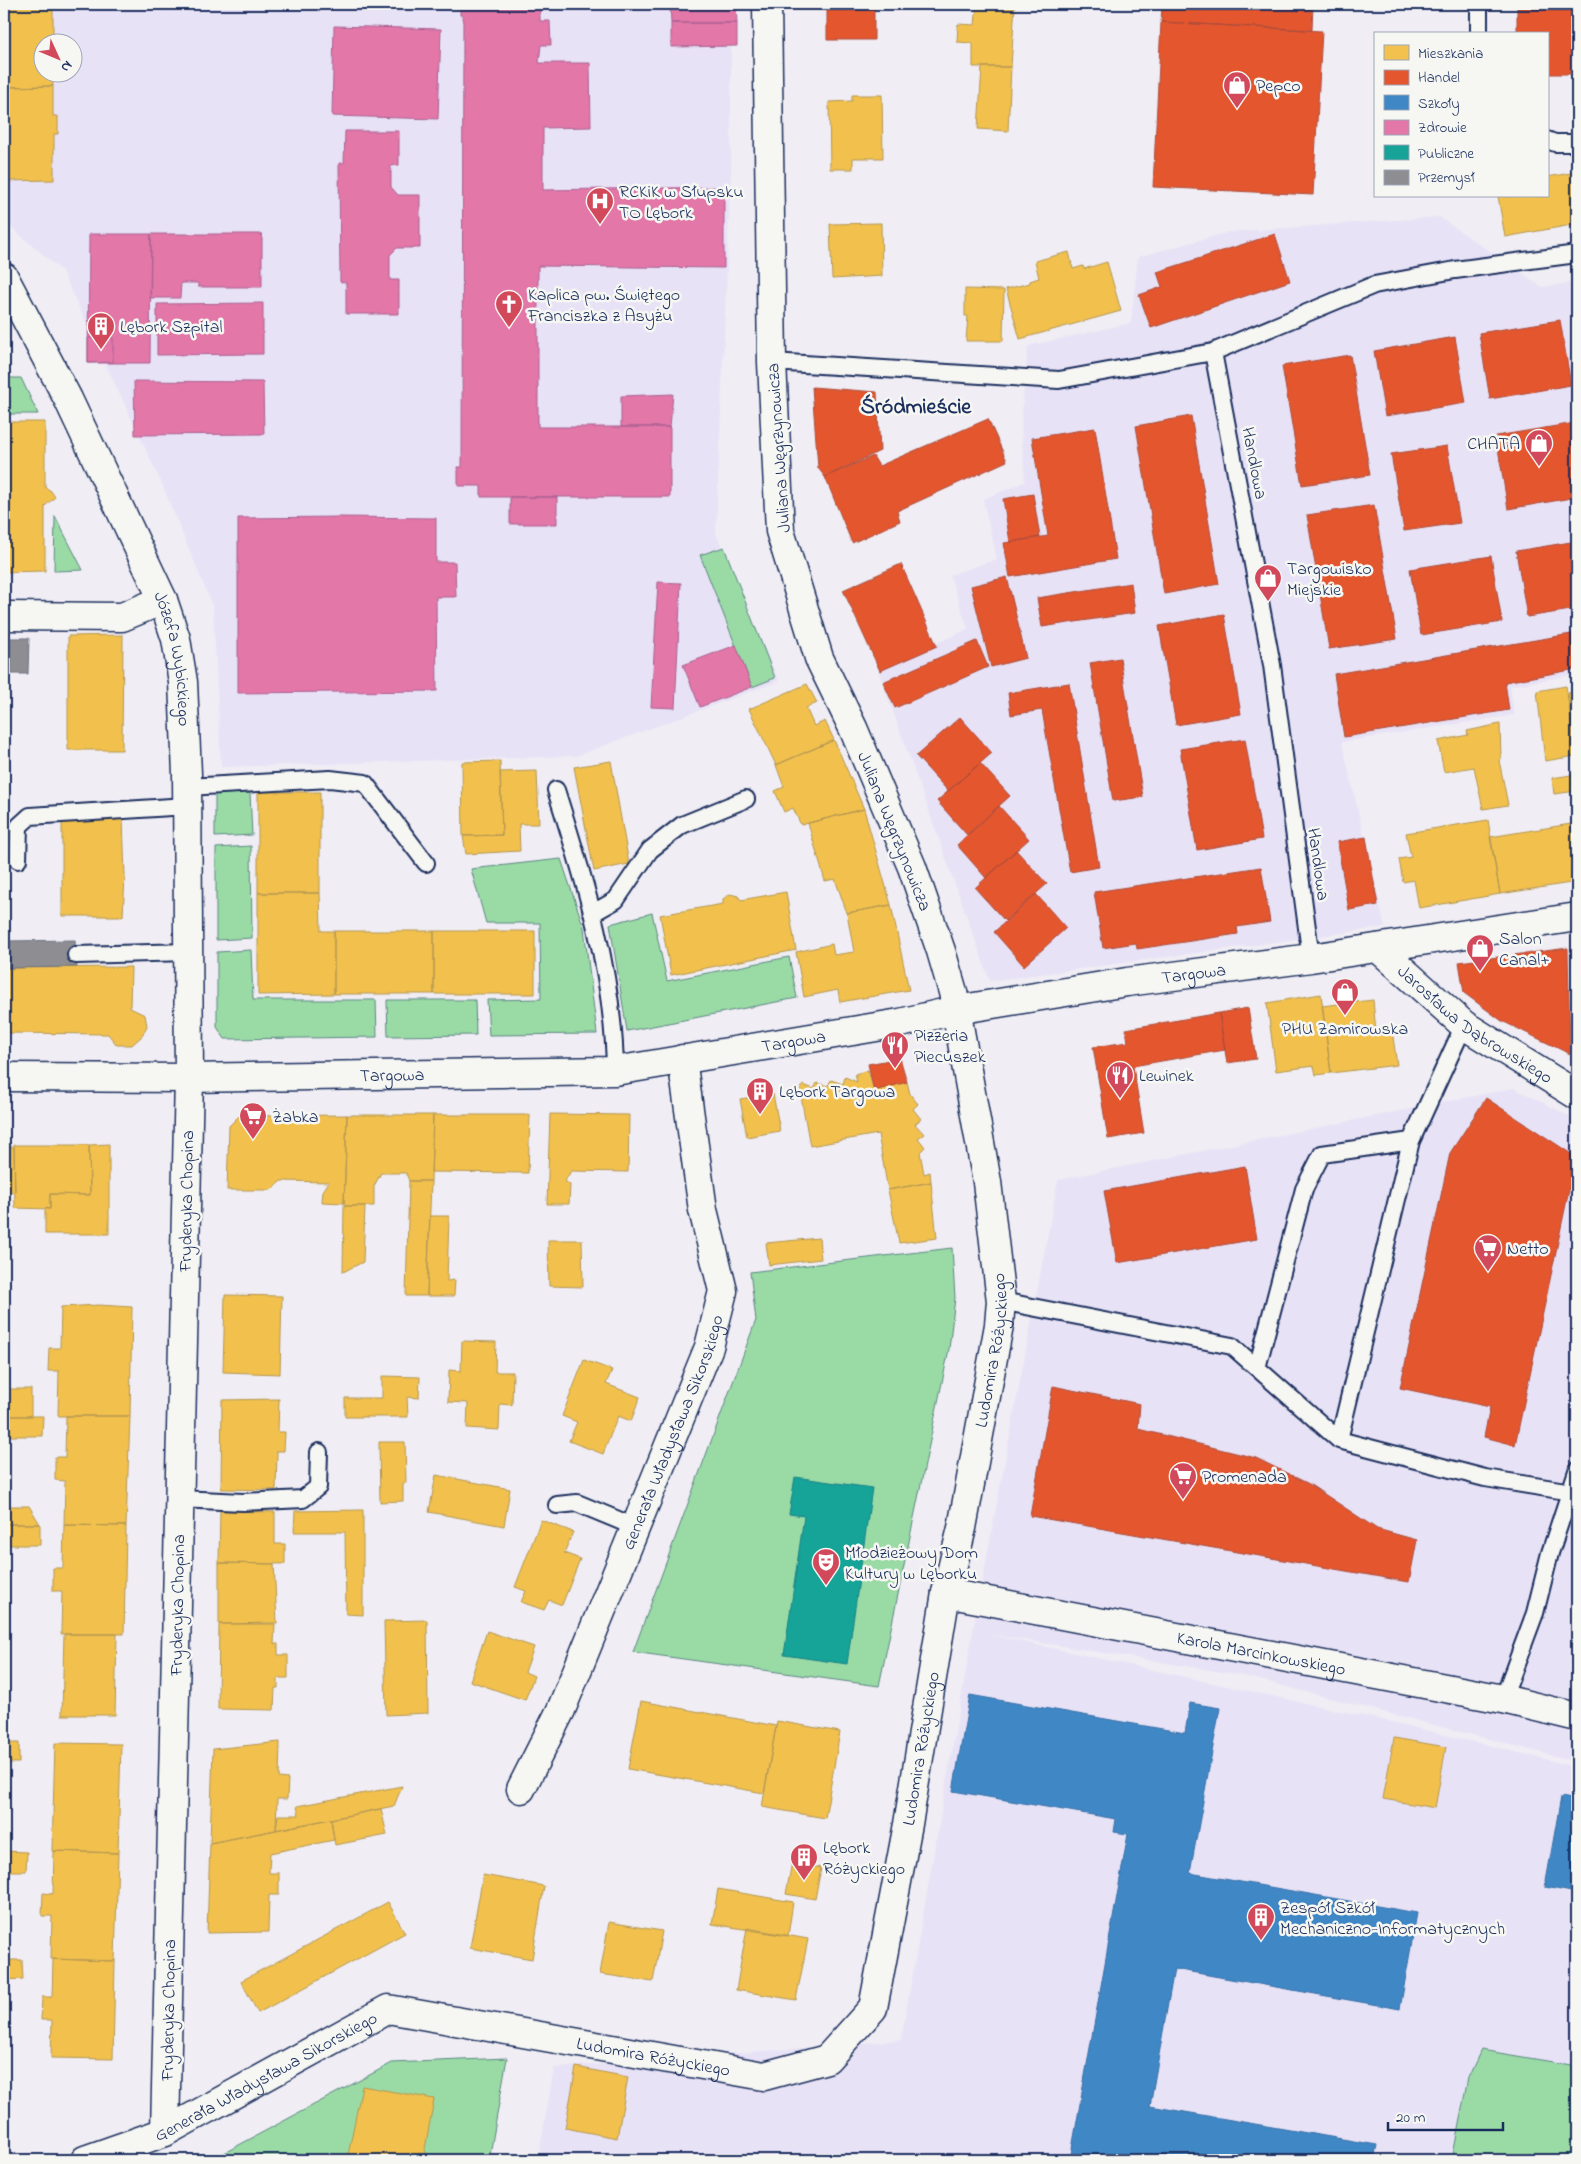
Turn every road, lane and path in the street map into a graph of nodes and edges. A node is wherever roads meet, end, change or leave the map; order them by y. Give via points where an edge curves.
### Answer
1 (767, 4) edge
2 (1479, 4) edge
3 (1479, 32) edge
4 (1548, 140) edge
5 (1577, 143) edge
6 (1577, 254) edge
7 (4, 277) edge
8 (1213, 352) junction
9 (772, 362) junction
10 (163, 600) junction
11 (4, 616) edge
12 (556, 790) dead end
13 (187, 796) junction
14 (746, 799) dead end
15 (18, 860) dead end
16 (426, 862) dead end
17 (593, 913) junction
18 (1577, 917) edge
19 (1378, 948) junction
20 (189, 952) junction
21 (76, 955) dead end
22 (1311, 958) junction
23 (956, 1010) junction
24 (1464, 1025) junction
25 (682, 1059) junction
26 (614, 1072) junction
27 (4, 1077) edge
28 (189, 1078) junction
29 (1577, 1095) edge
30 (1411, 1141) junction
31 (1001, 1301) junction
32 (1257, 1368) junction
33 (1339, 1440) junction
34 (319, 1452) dead end
35 (1577, 1471) edge
36 (1572, 1492) junction
37 (179, 1499) junction
38 (557, 1505) dead end
39 (636, 1526) junction
40 (946, 1593) junction
41 (1503, 1699) junction
42 (1577, 1717) edge
43 (521, 1789) dead end
44 (388, 2009) joint
45 (165, 2132) junction
46 (85, 2160) edge

1 - 9 street, Juliana Węgrzynowicza
2 - 3 lane
4 - 5 lane
6 - 8 lane via 1455,270 1374,285
7 - 10 street, Józefa Wybickiego via 68,399
8 - 9 lane via 1059,380
8 - 22 lane, Handlowa via 1272,665
9 - 23 street, Juliana Węgrzynowicza via 780,531 819,658 853,728 912,867 941,951
10 - 11 street via 122,617
10 - 13 street, Józefa Wybickiego via 176,639 183,682
12 - 17 lane
13 - 15 lane via 30,816 18,826
13 - 16 lane via 330,779 365,783
13 - 20 street, Józefa Wybickiego
14 - 17 lane via 682,825 650,850 616,900
17 - 26 lane via 614,1042
18 - 19 street, Targowa
19 - 22 street, Targowa
19 - 24 street, Jarosława Dąbrowskiego
20 - 21 lane
20 - 28 street, Józefa Wybickiego
22 - 23 street, Targowa via 1127,982
23 - 25 street, Targowa
23 - 31 street, Ludomira Różyckiego via 987,1182
24 - 29 street, Jarosława Dąbrowskiego
24 - 30 lane
25 - 26 street, Targowa
25 - 39 street, Generała Władysława Sikorskiego via 703,1210 723,1291 709,1347
26 - 28 street, Targowa
27 - 28 street, Targowa
28 - 37 street, Fryderyka Chopina
30 - 32 lane via 1322,1154 1304,1189
30 - 33 lane
31 - 32 lane via 1232,1346
31 - 40 street, Ludomira Różyckiego via 982,1423
32 - 33 lane
33 - 36 lane via 1485,1478
34 - 37 lane via 318,1488 303,1499 243,1502
35 - 36 lane
36 - 41 lane via 1550,1553 1535,1613
37 - 45 street, Fryderyka Chopina
38 - 39 lane via 577,1503
39 - 43 street, Generała Władysława Sikorskiego via 561,1710
40 - 41 street, Karola Marcinkowskiego
40 - 44 street, Ludomira Różyckiego via 908,1824 873,2008 827,2058 764,2076
41 - 42 street, Karola Marcinkowskiego
44 - 45 street, Generała Władysława Sikorskiego
45 - 46 street, Generała Władysława Sikorskiego

